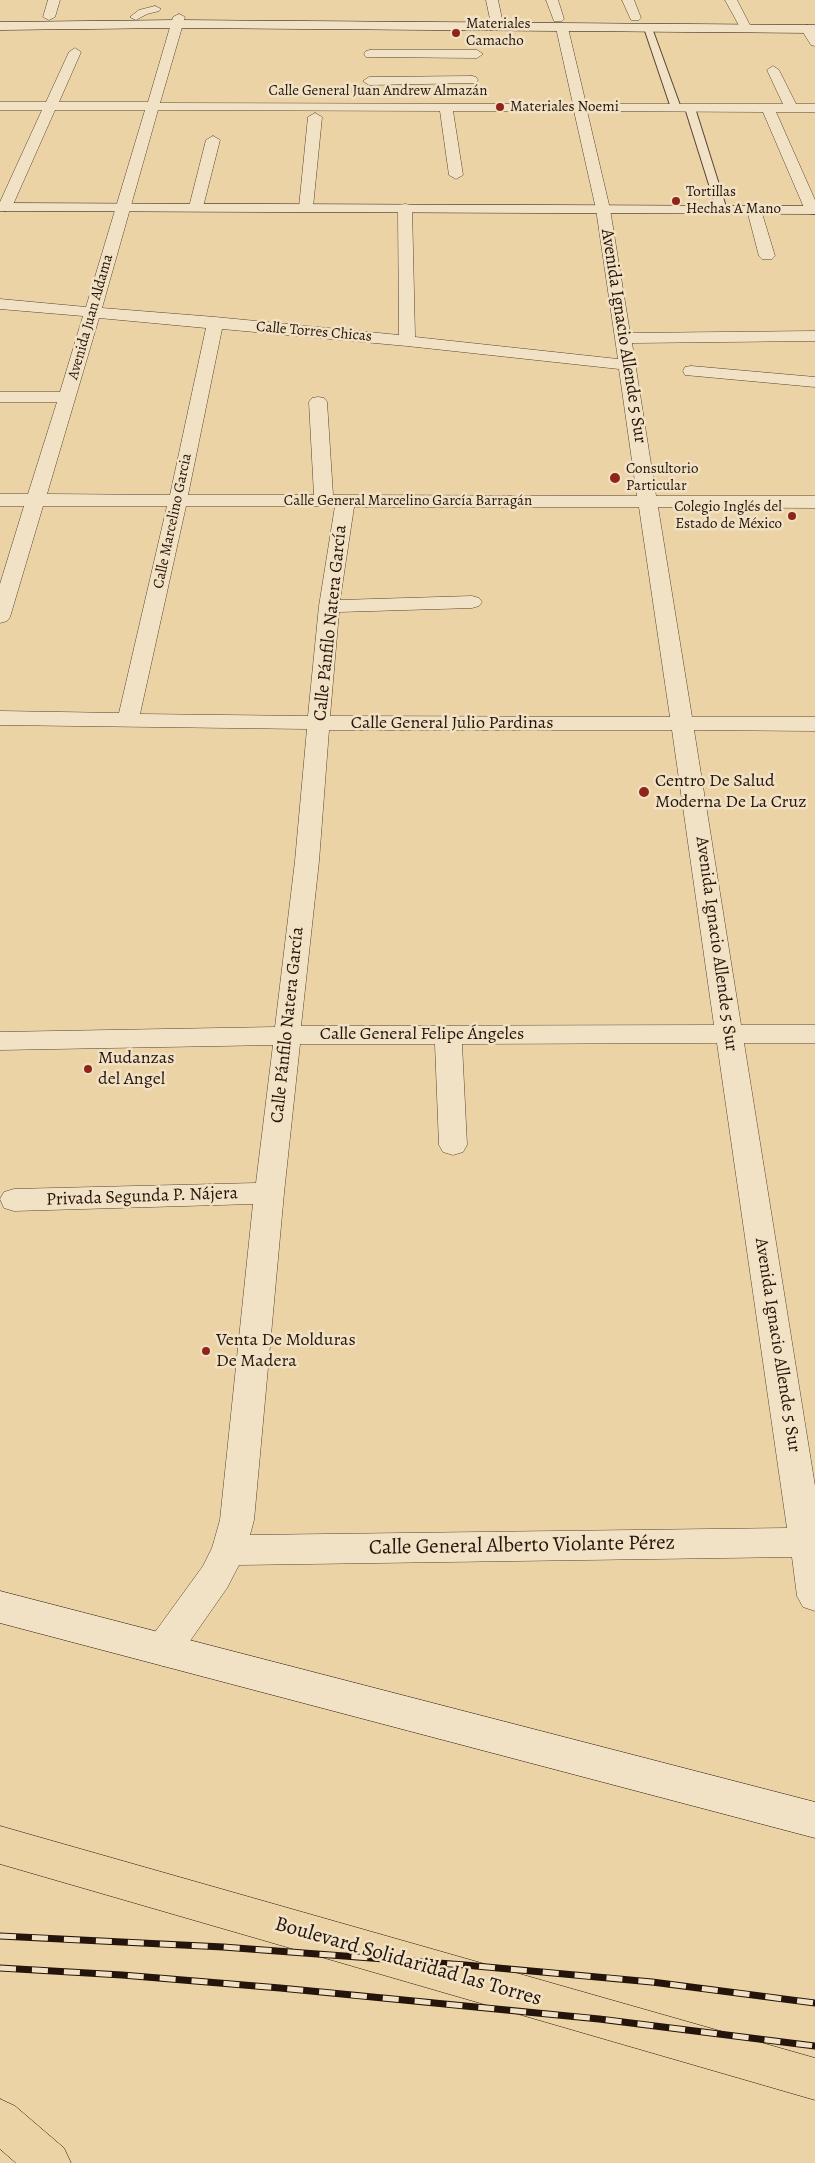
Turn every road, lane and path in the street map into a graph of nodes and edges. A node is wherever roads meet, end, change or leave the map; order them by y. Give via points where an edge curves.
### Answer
1 (54, 0) edge
2 (492, 0) edge
3 (552, 0) edge
4 (628, 0) edge
5 (731, 0) edge
6 (156, 9) edge
7 (0, 17) edge
8 (49, 17) junction
9 (635, 18) junction
10 (496, 19) junction
11 (178, 21) junction
12 (560, 23) junction
13 (744, 24) junction
14 (0, 26) edge
15 (812, 26) edge
16 (648, 28) junction
17 (815, 42) edge
18 (75, 52) dead end
19 (369, 54) junction
20 (477, 54) dead end
21 (773, 70) dead end
22 (472, 80) dead end
23 (0, 106) edge
24 (50, 106) junction
25 (153, 107) junction
26 (368, 108) junction
27 (446, 108) junction
28 (582, 108) junction
29 (676, 108) junction
30 (690, 108) junction
31 (768, 108) junction
32 (791, 108) junction
33 (815, 108) edge
34 (315, 117) dead end
35 (213, 140) dead end
36 (456, 175) dead end
37 (3, 207) edge
38 (123, 207) junction
39 (196, 207) junction
40 (306, 207) junction
41 (405, 208) junction
42 (604, 209) junction
43 (722, 210) junction
44 (754, 210) junction
45 (814, 210) edge
46 (768, 256) dead end
47 (0, 304) edge
48 (94, 312) junction
49 (215, 322) junction
50 (815, 336) edge
51 (624, 338) junction
52 (407, 341) junction
53 (628, 364) junction
54 (691, 371) dead end
55 (815, 382) edge
56 (0, 397) edge
57 (68, 397) junction
58 (318, 402) dead end
59 (0, 500) edge
60 (36, 500) junction
61 (178, 500) junction
62 (334, 501) junction
63 (815, 502) edge
64 (649, 503) junction
65 (472, 602) dead end
66 (2, 604) edge
67 (329, 606) junction
68 (0, 718) edge
69 (128, 720) junction
70 (320, 723) junction
71 (683, 724) junction
72 (815, 724) edge
73 (815, 1034) edge
74 (448, 1035) junction
75 (729, 1035) junction
76 (286, 1036) junction
77 (0, 1041) edge
78 (453, 1144) dead end
79 (269, 1193) junction
80 (14, 1200) dead end
81 (811, 1542) edge
82 (229, 1550) junction
83 (815, 1596) edge
84 (0, 1607) edge
85 (163, 1650) junction
86 (815, 1820) edge
87 (0, 1845) edge
88 (815, 2079) edge
89 (0, 2121) edge
90 (50, 2163) edge

1 - 8 street
2 - 10 street
3 - 12 street, Avenida Ignacio Allende 5 Sur
4 - 9 street
5 - 13 street
6 - 8 street via 136,18
6 - 11 street
7 - 8 street
9 - 12 street
9 - 13 street
10 - 11 street
10 - 12 street
11 - 14 street
11 - 19 street
11 - 25 street, Avenida Juan Aldama
12 - 16 street
12 - 19 street
12 - 28 street, Avenida Ignacio Allende 5 Sur
13 - 15 street
13 - 16 street
15 - 17 street
16 - 29 lane
18 - 24 street
19 - 20 street
19 - 22 street
19 - 26 street
21 - 32 street
23 - 24 street, Calle General Juan Andrew Almazán
24 - 25 street, Calle General Juan Andrew Almazán
24 - 37 street
25 - 26 street, Calle General Juan Andrew Almazán
25 - 38 street, Avenida Juan Aldama
26 - 27 street, Calle General Juan Andrew Almazán
27 - 28 street, Calle General Juan Andrew Almazán
27 - 36 street
28 - 29 street, Calle General Juan Andrew Almazán
28 - 42 street, Avenida Ignacio Allende 5 Sur
29 - 30 street, Calle General Juan Andrew Almazán
30 - 31 street, Calle General Juan Andrew Almazán
30 - 43 lane
31 - 32 street, Calle General Juan Andrew Almazán
31 - 45 street
32 - 33 street, Calle General Juan Andrew Almazán
34 - 40 street
35 - 39 street
37 - 38 street
38 - 39 street
38 - 48 street, Avenida Juan Aldama
39 - 40 street
40 - 41 street
41 - 42 street
41 - 52 street
42 - 43 street
42 - 51 street, Avenida Ignacio Allende 5 Sur
43 - 44 street
44 - 45 street
44 - 46 street
47 - 48 street, Calle Torres Chicas
48 - 49 street, Calle Torres Chicas
48 - 57 street, Avenida Juan Aldama
49 - 52 street, Calle Torres Chicas
49 - 61 street, Calle Marcelino Garcia
50 - 51 street
51 - 53 street, Avenida Ignacio Allende 5 Sur
52 - 53 street, Calle Torres Chicas
53 - 64 street, Avenida Ignacio Allende 5 Sur
54 - 55 street
56 - 57 street
57 - 60 street, Avenida Juan Aldama
58 - 62 street, Calle Pánfilo Natera García
59 - 60 street, Calle General Marcelino García Barragán
60 - 61 street, Calle General Marcelino García Barragán
60 - 66 street, Avenida Juan Aldama
61 - 62 street, Calle General Marcelino García Barragán
61 - 69 street, Calle Marcelino Garcia
62 - 64 street, Calle General Marcelino García Barragán
62 - 67 street, Calle Pánfilo Natera García
63 - 64 street, Calle General Marcelino García Barragán
64 - 71 street, Avenida Ignacio Allende 5 Sur
65 - 67 street
67 - 70 street, Calle Pánfilo Natera García
68 - 69 street, Calle General Julio Pardinas
69 - 70 street, Calle General Julio Pardinas
70 - 71 street, Calle General Julio Pardinas
70 - 76 street, Calle Pánfilo Natera García
71 - 72 street, Calle General Julio Pardinas
71 - 75 street, Avenida Ignacio Allende 5 Sur
73 - 75 street, Calle General Felipe Ángeles
74 - 75 street, Calle General Felipe Ángeles
74 - 76 street, Calle General Felipe Ángeles
74 - 78 street
75 - 81 street, Avenida Ignacio Allende 5 Sur
76 - 77 street, Calle General Felipe Ángeles
76 - 79 street, Calle Pánfilo Natera García
79 - 80 street, Privada Segunda P. Nájera
79 - 82 street, Calle Pánfilo Natera García via 237,1520
81 - 82 street, Calle General Alberto Violante Pérez
81 - 83 street, Avenida Ignacio Allende 5 Sur
82 - 85 street, Calle Pánfilo Natera García via 215,1577
84 - 85 street
85 - 86 street
87 - 88 highway, Boulevard Solidaridad las Torres
89 - 90 highway

